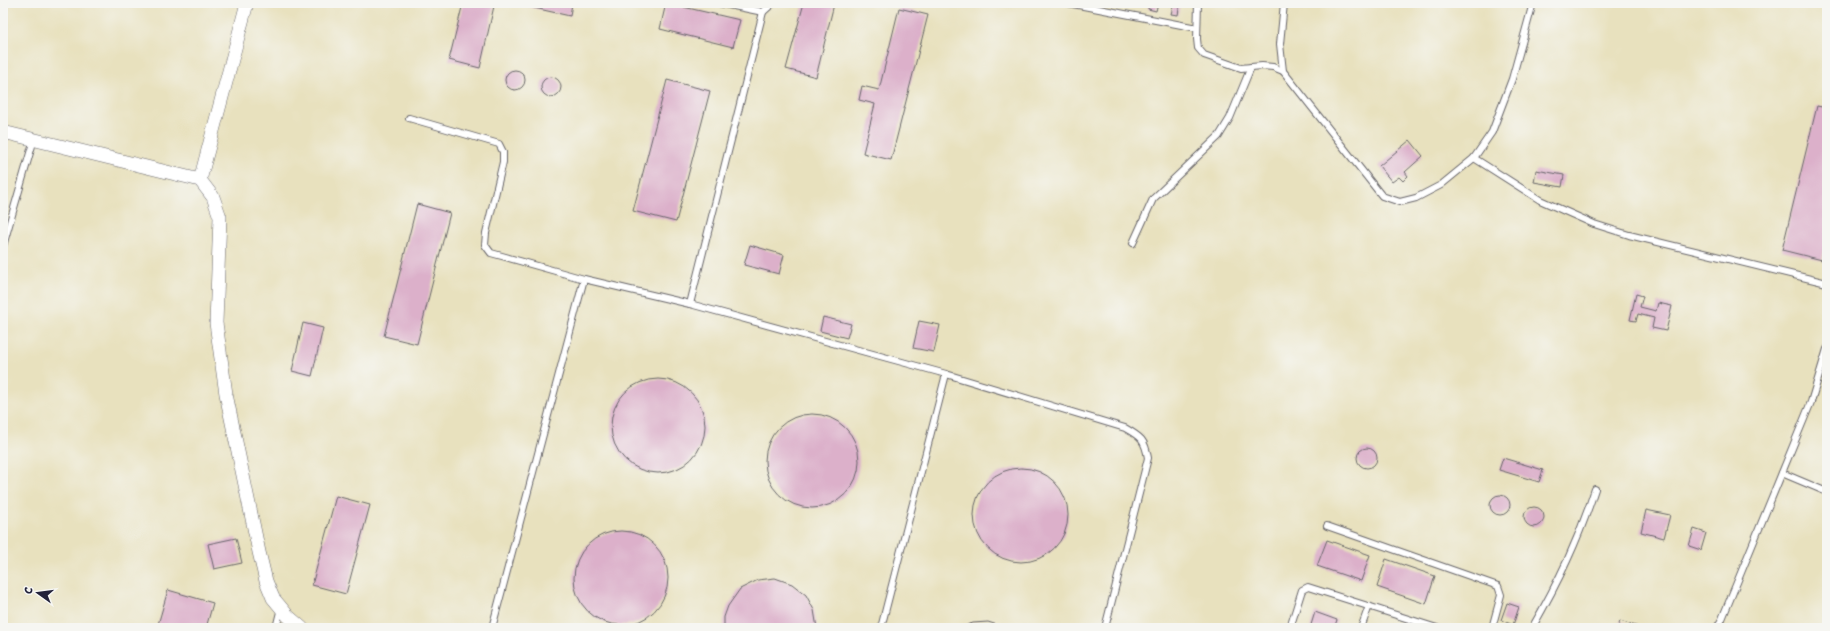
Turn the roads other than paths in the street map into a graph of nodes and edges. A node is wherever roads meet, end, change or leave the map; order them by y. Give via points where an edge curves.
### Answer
1 (247, 3) edge
2 (719, 3) edge
3 (773, 3) edge
4 (1068, 3) edge
5 (1198, 3) edge
6 (1284, 3) edge
7 (1533, 3) edge
8 (763, 12) junction
9 (1198, 28) junction
10 (1251, 67) junction
11 (1283, 71) junction
12 (409, 118) dead end
13 (3, 132) edge
14 (34, 139) junction
15 (1474, 158) junction
16 (200, 180) junction
17 (1133, 244) dead end
18 (3, 246) edge
19 (584, 279) junction
20 (1827, 283) edge
21 (690, 304) junction
22 (1827, 348) edge
23 (946, 374) junction
24 (1782, 473) junction
25 (1595, 489) dead end
26 (1827, 492) edge
27 (1327, 526) dead end
28 (1369, 606) junction
29 (281, 608) junction
30 (276, 628) edge
31 (302, 628) edge
32 (492, 628) edge
33 (881, 628) edge
34 (1105, 628) edge
35 (1290, 628) edge
36 (1361, 628) edge
37 (1437, 628) edge
38 (1492, 628) edge
39 (1532, 628) edge
40 (1717, 628) edge

1 - 16 street
2 - 8 lane
3 - 8 lane
4 - 9 lane
5 - 9 lane
6 - 11 lane via 1280,44
7 - 15 lane via 1512,79 1495,126
8 - 21 lane
9 - 10 lane via 1198,48 1204,55 1241,68
10 - 11 lane via 1273,67
10 - 17 lane via 1230,118 1219,136 1153,199
11 - 15 lane via 1382,196 1400,202 1416,198 1441,184
12 - 19 lane via 499,144 503,152 503,162 485,245 491,253
13 - 14 street
14 - 16 street
14 - 18 lane
15 - 20 lane via 1540,200 1594,224 1629,235
16 - 29 street via 213,197 220,217 216,323 226,394 266,581 273,598
19 - 21 lane
19 - 32 lane
21 - 23 lane
22 - 24 lane via 1811,402
23 - 33 lane
23 - 34 lane via 1125,428 1146,443 1148,458
24 - 26 lane
24 - 40 lane
25 - 39 lane via 1583,528 1556,586
27 - 38 lane via 1498,586 1501,595
28 - 35 lane via 1308,587 1302,590
28 - 36 lane
28 - 37 lane
29 - 30 lane
29 - 31 street

